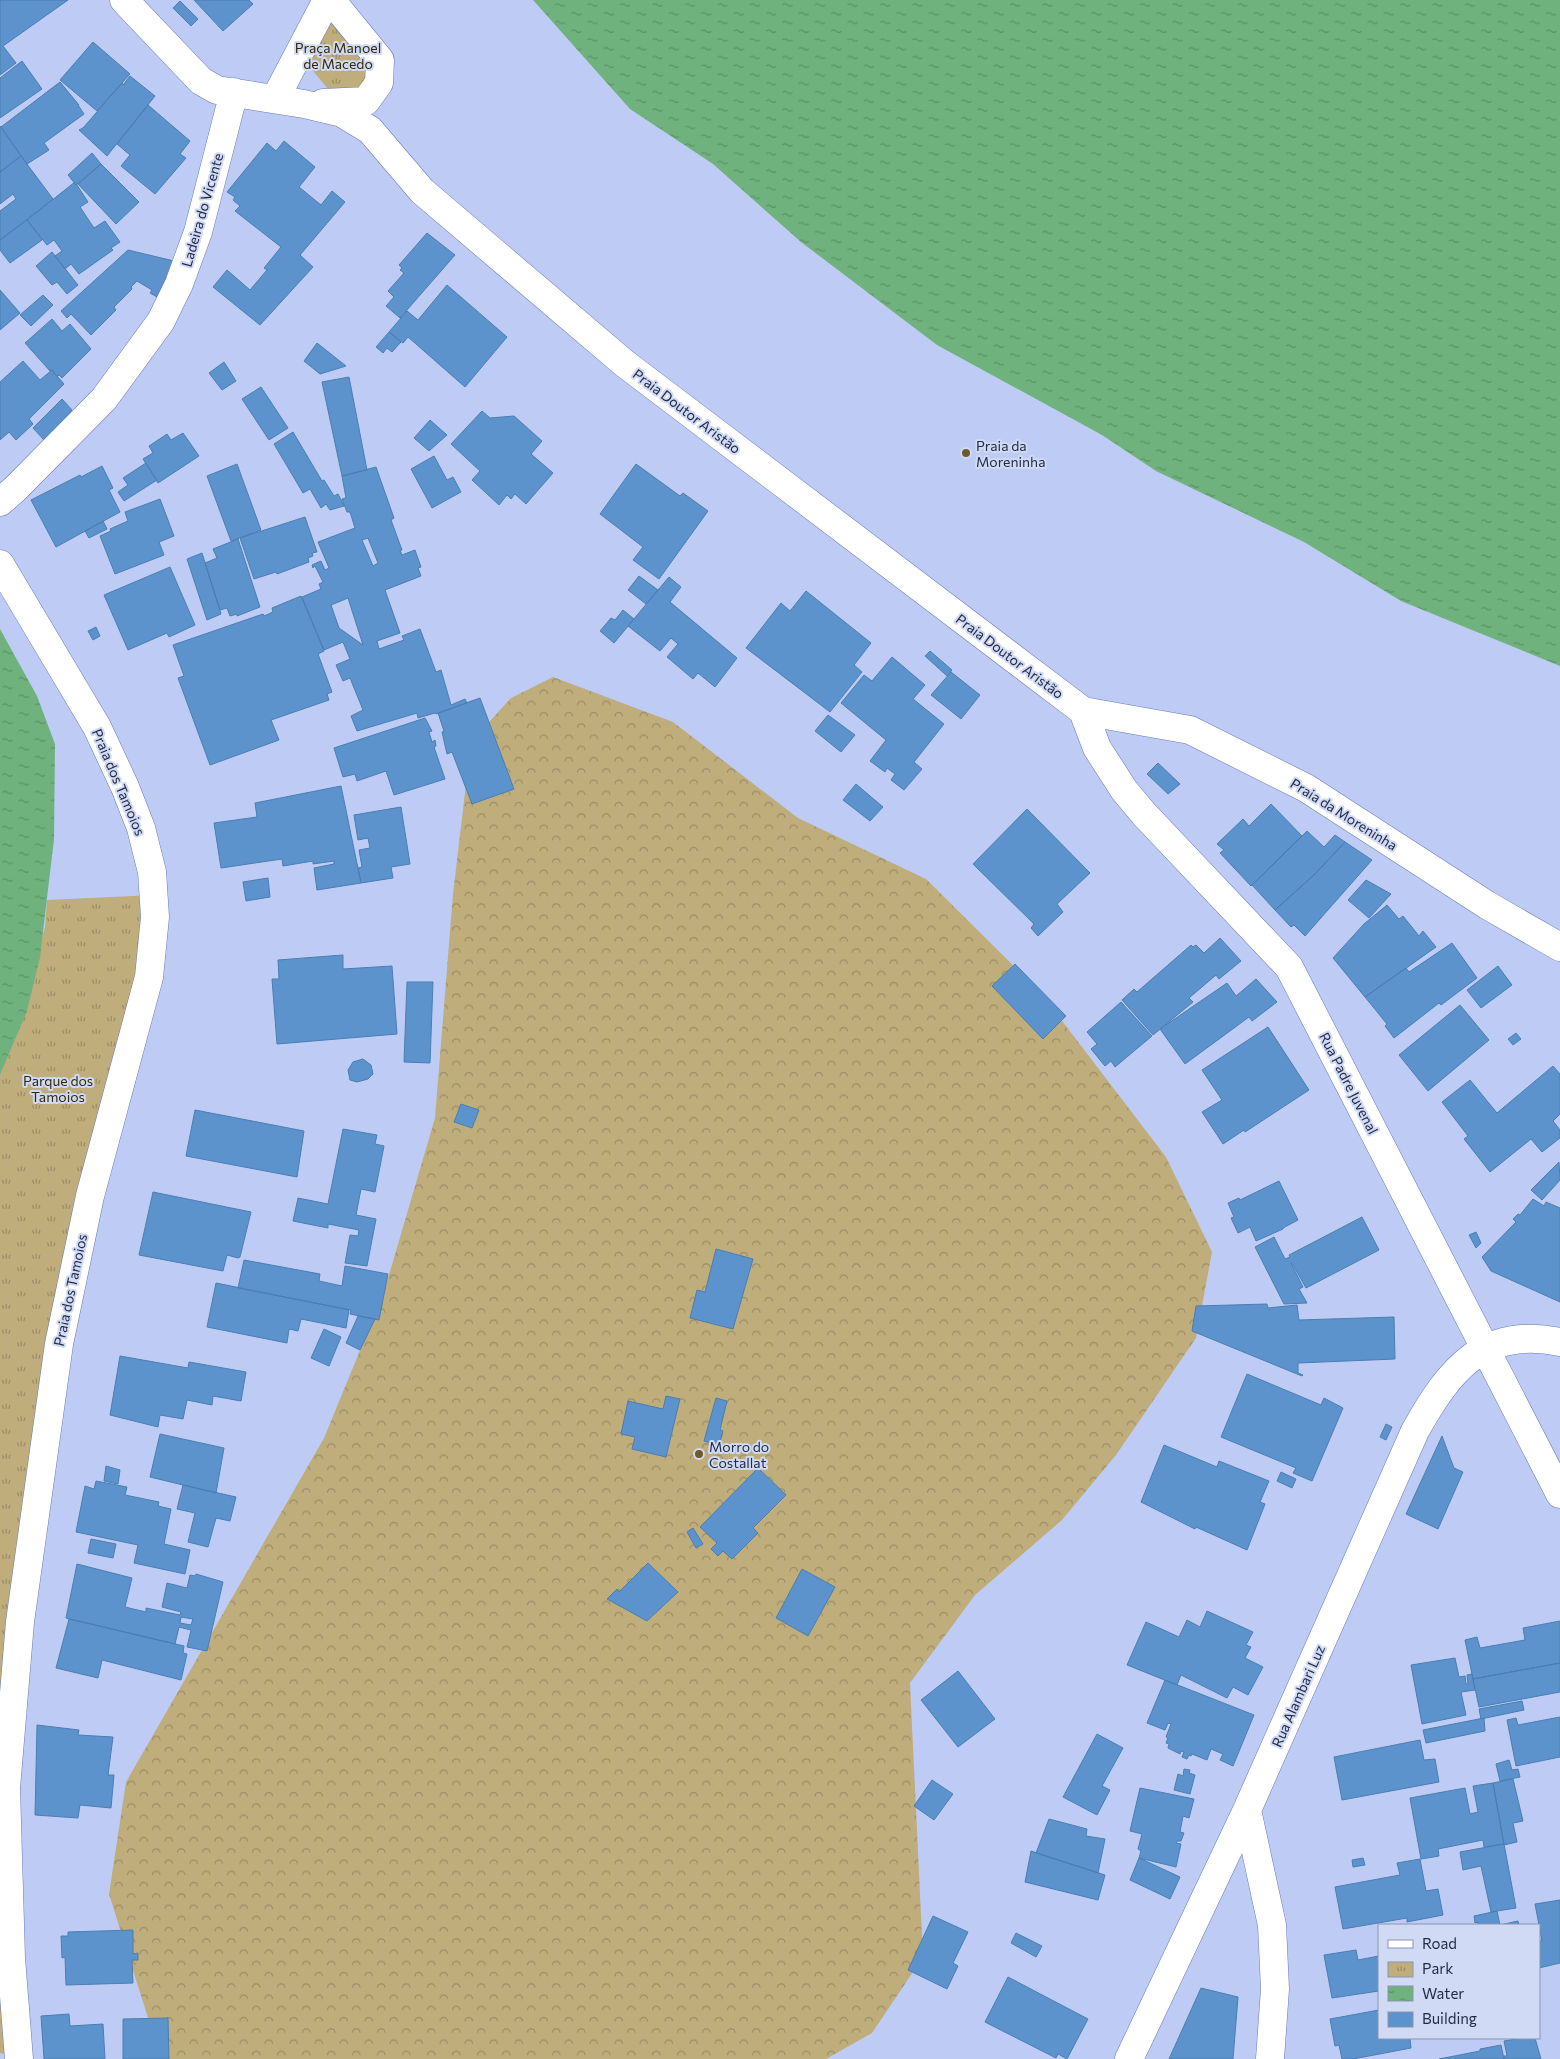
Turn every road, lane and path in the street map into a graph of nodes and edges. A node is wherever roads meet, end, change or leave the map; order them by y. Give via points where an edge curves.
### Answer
1 (124, 0) edge
2 (327, 0) edge
3 (331, 0) edge
4 (234, 92) junction
5 (275, 100) junction
6 (304, 104) junction
7 (0, 502) edge
8 (0, 564) edge
9 (1083, 711) junction
10 (1560, 947) edge
11 (1560, 1342) edge
12 (1486, 1347) junction
13 (1560, 1494) edge
14 (1247, 1810) junction
15 (19, 2059) edge
16 (1129, 2059) edge
17 (1270, 2059) edge

1 - 4 street via 200,81 217,90
2 - 5 street
3 - 6 street via 380,60 379,83 366,101
4 - 5 street
4 - 7 street, Ladeira do Vicente via 198,232 161,321 104,399
5 - 6 street
6 - 9 street, Praia Doutor Aristão via 342,113 370,130 422,191 624,363
8 - 15 street, Praia dos Tamoios via 97,727 125,787 141,828 152,872 155,917 149,976 90,1196 59,1344 20,1622 6,1788
9 - 10 street, Praia da Moreninha via 1190,730 1306,788 1487,905
9 - 12 street, Rua Padre Juvenal via 1097,748 1124,790 1289,967
11 - 12 street via 1545,1338 1517,1338
12 - 13 street, Rua Padre Juvenal
12 - 14 street, Rua Alambari Luz via 1456,1371 1434,1397 1415,1431
14 - 16 street, Rua Alambari Luz
14 - 17 street via 1272,1925 1275,1989

